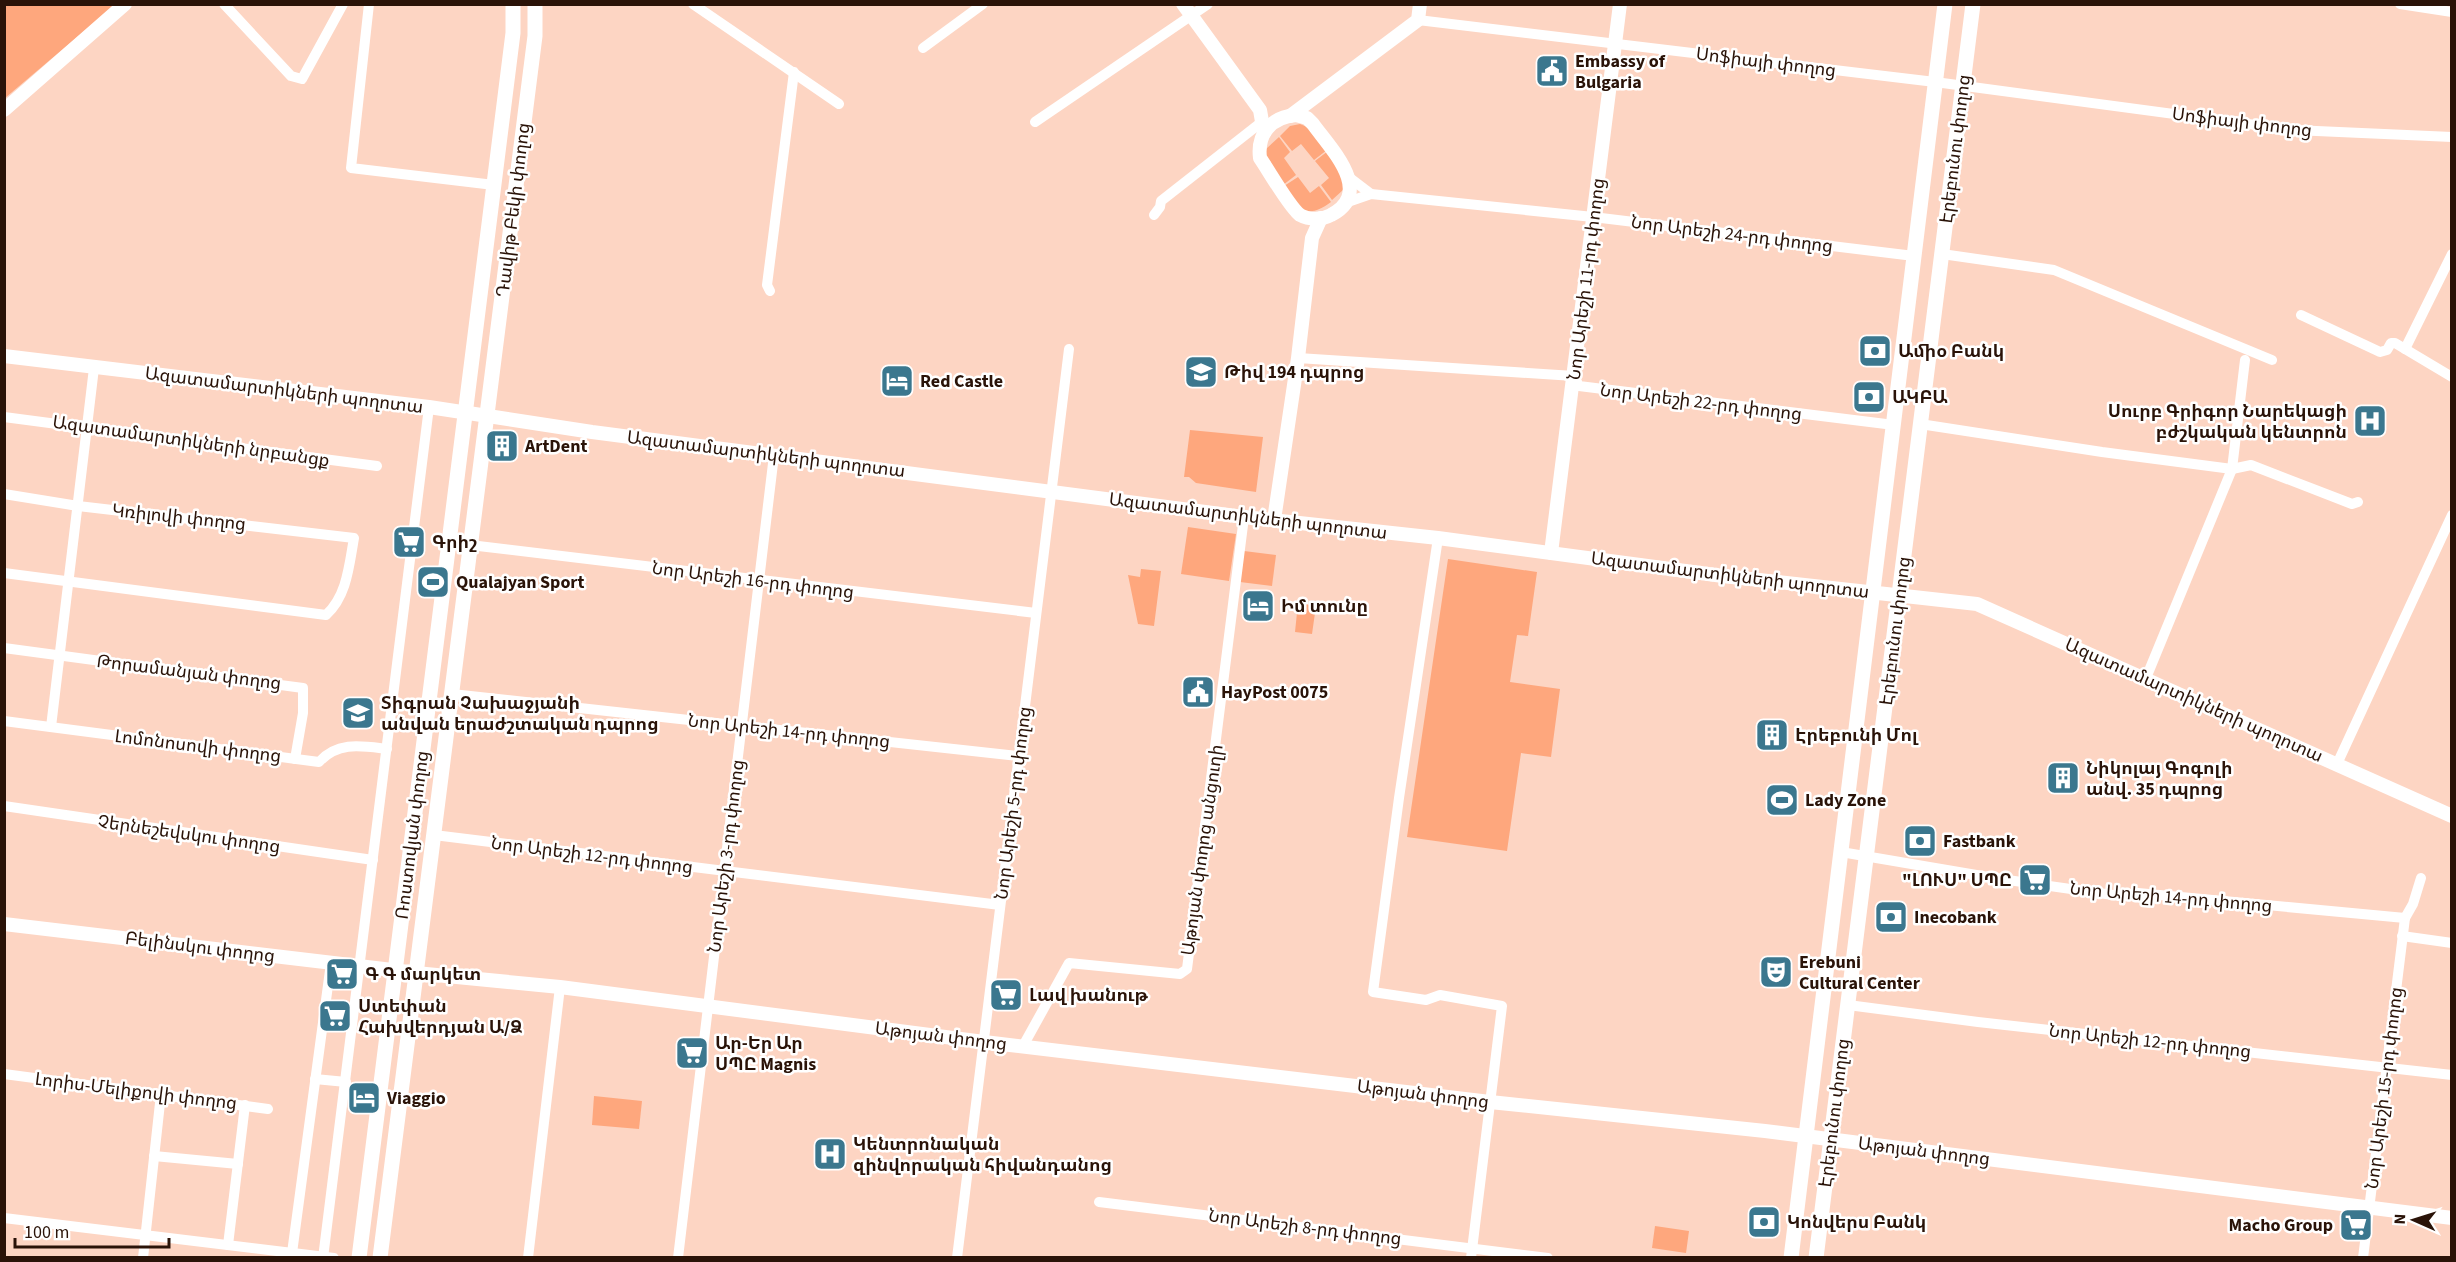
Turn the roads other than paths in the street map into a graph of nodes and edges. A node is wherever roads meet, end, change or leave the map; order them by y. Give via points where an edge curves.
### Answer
1 (125, 4) edge
2 (224, 4) edge
3 (343, 4) edge
4 (369, 4) edge
5 (513, 4) edge
6 (535, 4) edge
7 (693, 4) edge
8 (983, 4) edge
9 (1183, 4) edge
10 (1208, 4) edge
11 (1420, 4) edge
12 (1620, 4) edge
13 (1945, 4) edge
14 (1973, 4) edge
15 (2400, 4) edge
16 (2451, 12) edge
17 (1192, 16) junction
18 (1418, 20) junction
19 (1614, 44) junction
20 (923, 48) dead end
21 (794, 72) junction
22 (1935, 82) junction
23 (1963, 86) junction
24 (1311, 101) junction
25 (839, 104) dead end
26 (4, 110) edge
27 (1284, 117) junction
28 (1263, 121) junction
29 (1310, 121) junction
30 (1035, 122) dead end
31 (2451, 137) edge
32 (1350, 178) junction
33 (494, 185) junction
34 (1371, 194) junction
35 (1345, 202) junction
36 (1154, 214) dead end
37 (1301, 215) junction
38 (1593, 217) junction
39 (1321, 218) junction
40 (1312, 238) junction
41 (1942, 254) junction
42 (2451, 254) edge
43 (1914, 255) junction
44 (770, 291) dead end
45 (2301, 315) dead end
46 (1069, 349) dead end
47 (2405, 349) junction
48 (4, 357) edge
49 (1298, 358) junction
50 (2245, 360) dead end
51 (2272, 360) dead end
52 (94, 368) junction
53 (1574, 376) junction
54 (2451, 377) edge
55 (429, 407) junction
56 (464, 412) junction
57 (485, 414) junction
58 (4, 417) edge
59 (1920, 424) junction
60 (1893, 425) junction
61 (86, 427) junction
62 (774, 455) junction
63 (378, 466) dead end
64 (2232, 469) junction
65 (1051, 491) junction
66 (4, 494) edge
67 (2358, 502) dead end
68 (78, 506) junction
69 (2451, 514) edge
70 (1244, 518) junction
71 (1274, 520) junction
72 (1438, 538) junction
73 (470, 545) junction
74 (1551, 553) junction
75 (4, 573) edge
76 (759, 581) junction
77 (69, 582) junction
78 (1873, 593) junction
79 (1899, 596) junction
80 (1036, 613) junction
81 (4, 648) edge
82 (59, 655) junction
83 (2146, 678) junction
84 (452, 694) junction
85 (4, 721) edge
86 (51, 727) junction
87 (741, 727) junction
88 (387, 749) junction
89 (1018, 756) junction
90 (295, 759) junction
91 (2337, 764) junction
92 (4, 806) edge
93 (2451, 816) edge
94 (434, 835) junction
95 (1841, 852) junction
96 (1866, 857) junction
97 (374, 860) junction
98 (724, 872) junction
99 (2421, 878) dead end
100 (1000, 905) junction
101 (2405, 918) junction
102 (4, 924) edge
103 (2402, 936) junction
104 (2451, 944) edge
105 (331, 963) junction
106 (360, 966) junction
107 (395, 970) junction
108 (418, 973) junction
109 (560, 987) junction
110 (1848, 1005) junction
111 (709, 1006) junction
112 (984, 1042) junction
113 (1023, 1046) junction
114 (2386, 1068) junction
115 (4, 1074) edge
116 (2451, 1075) edge
117 (315, 1079) junction
118 (346, 1082) junction
119 (161, 1094) junction
120 (1490, 1102) junction
121 (245, 1105) junction
122 (268, 1109) dead end
123 (1807, 1136) junction
124 (1832, 1139) junction
125 (154, 1156) junction
126 (238, 1164) junction
127 (1099, 1202) dead end
128 (2369, 1208) junction
129 (4, 1218) edge
130 (2451, 1218) edge
131 (146, 1235) junction
132 (228, 1245) junction
133 (292, 1253) junction
134 (1472, 1253) edge
135 (143, 1257) edge
136 (327, 1257) edge
137 (359, 1257) edge
138 (380, 1257) edge
139 (528, 1257) edge
140 (678, 1257) edge
141 (957, 1257) edge
142 (1548, 1257) edge
143 (1791, 1257) edge
144 (1816, 1257) edge
145 (2364, 1257) edge

1 - 26 street
2 - 3 street via 291,76 302,79
4 - 33 street via 351,168
5 - 33 main road, Դավիթ Բեկի փողոց via 513,33
6 - 57 main road, Դավիթ Բեկի փողոց via 535,36
7 - 21 street
8 - 20 street
9 - 17 street
10 - 17 street
11 - 18 street
12 - 19 street, Նոր Արեշի 11-րդ փողոց
13 - 22 main road, Էրեբունու փողոց
14 - 23 main road, Էրեբունու փողոց
15 - 16 street
17 - 28 street
17 - 30 street
18 - 19 street, Սոֆիայի փողոց
18 - 24 street
19 - 22 street, Սոֆիայի փողոց
19 - 38 street, Նոր Արեշի 11-րդ փողոց
21 - 25 street
21 - 44 street via 767,285
22 - 23 street, Սոֆիայի փողոց
22 - 43 main road, Էրեբունու փողոց
23 - 31 street, Սոֆիայի փողոց via 2294,129
23 - 41 main road, Էրեբունու փողոց
24 - 27 street
24 - 29 street
27 - 28 street
27 - 29 street
28 - 36 street via 1161,201
28 - 37 street via 1260,159
29 - 32 street
32 - 34 street
32 - 35 street
33 - 56 main road, Դավիթ Բեկի փողոց
34 - 35 street, Նոր Արեշի 24-րդ փողոց
34 - 38 street, Նոր Արեշի 24-րդ փողոց
35 - 39 street
37 - 39 street
37 - 40 street
38 - 43 street, Նոր Արեշի 24-րդ փողոց
38 - 53 street, Նոր Արեշի 11-րդ փողոց
39 - 40 street
40 - 49 street
41 - 51 street via 2054,270
41 - 59 main road, Էրեբունու փողոց
42 - 47 street
43 - 60 main road, Էրեբունու փողոց
45 - 47 street via 2380,352 2393,343
46 - 65 street, Նոր Արեշի 5-րդ փողոց
47 - 54 street
48 - 52 street, Ազատամարտիկների պողոտա
49 - 53 street, Նոր Արեշի 22-րդ փողոց
49 - 71 street
50 - 64 street
52 - 55 street, Ազատամարտիկների պողոտա
52 - 61 street
53 - 60 street, Նոր Արեշի 22-րդ փողոց via 1579,386
53 - 74 street, Նոր Արեշի 11-րդ փողոց
55 - 56 street, Ազատամարտիկների պողոտա
55 - 88 street
56 - 57 street, Ազատամարտիկների պողոտա
56 - 107 main road, Ռոստովյան փողոց
57 - 62 street, Ազատամարտիկների պողոտա
57 - 73 main road, Ռոստովյան փողոց
58 - 61 street, Ազատամարտիկների նրբանցք
59 - 64 street
59 - 79 main road, Էրեբունու փողոց
60 - 78 main road, Էրեբունու փողոց
61 - 63 street, Ազատամարտիկների նրբանցք
61 - 68 street
62 - 65 street, Ազատամարտիկների պողոտա
62 - 76 street, Նոր Արեշի 3-րդ փողոց
64 - 67 street via 2252,465 2352,504
64 - 83 street
65 - 70 street, Ազատամարտիկների պողոտա
65 - 80 street, Նոր Արեշի 5-րդ փողոց
66 - 68 street, Կռիլովի փողոց
68 - 77 street
68 - 77 street, Կռիլովի փողոց via 354,538 339,601 326,615
69 - 91 street
70 - 71 street, Ազատամարտիկների պողոտա
70 - 113 street, Աթոյան փողոց անցուղի via 1187,969 1180,974 1069,963
71 - 72 street, Ազատամարտիկների պողոտա
72 - 74 street, Ազատամարտիկների պողոտա
72 - 120 street via 1373,992 1426,1000 1440,995 1502,1006
73 - 76 street, Նոր Արեշի 16-րդ փողոց
73 - 84 main road, Ռոստովյան փողոց
74 - 78 street, Ազատամարտիկների պողոտա
75 - 77 street
76 - 80 street, Նոր Արեշի 16-րդ փողոց
76 - 87 street, Նոր Արեշի 3-րդ փողոց
77 - 82 street
78 - 79 street, Ազատամարտիկների պողոտա
78 - 95 main road, Էրեբունու փողոց
79 - 83 street, Ազատամարտիկների պողոտա via 1977,604
79 - 96 main road, Էրեբունու փողոց
80 - 89 street, Նոր Արեշի 5-րդ փողոց
81 - 82 street, Թորամանյան փողոց
82 - 86 street
82 - 90 street, Թորամանյան փողոց via 303,688
83 - 91 street, Ազատամարտիկների պողոտա
84 - 87 street, Նոր Արեշի 14-րդ փողոց
84 - 94 main road, Ռոստովյան փողոց
85 - 86 street, Լոմոնոսովի փողոց
86 - 90 street, Լոմոնոսովի փողոց
87 - 89 street, Նոր Արեշի 14-րդ փողոց
87 - 98 street, Նոր Արեշի 3-րդ փողոց
88 - 90 street, Լոմոնոսովի փողոց via 354,745 335,750 319,762
88 - 97 street
89 - 100 street, Նոր Արեշի 5-րդ փողոց
91 - 93 street, Ազատամարտիկների պողոտա
92 - 97 street, Չերնեշեվսկու փողոց
94 - 98 street, Նոր Արեշի 12-րդ փողոց
94 - 108 main road, Ռոստովյան փողոց
95 - 96 street, Նոր Արեշի 14-րդ փողոց
95 - 123 main road, Էրեբունու փողոց
96 - 101 street, Նոր Արեշի 14-րդ փողոց via 2121,896 2138,893
96 - 110 main road, Էրեբունու փողոց
97 - 106 street
98 - 100 street, Նոր Արեշի 12-րդ փողոց
98 - 111 street, Նոր Արեշի 3-րդ փողոց
99 - 101 street, Նոր Արեշի 15-րդ փողոց
100 - 112 street, Նոր Արեշի 5-րդ փողոց
101 - 103 street, Նոր Արեշի 15-րդ փողոց
102 - 105 street, Բելինսկու փողոց
103 - 104 street
103 - 114 street, Նոր Արեշի 15-րդ փողոց
105 - 106 street, Բելինսկու փողոց
105 - 117 street
106 - 107 street, Բելինսկու փողոց
106 - 118 street
107 - 108 street, Աթոյան փողոց
107 - 137 main road, Ռոստովյան փողոց
108 - 109 street, Աթոյան փողոց
108 - 138 main road, Ռոստովյան փողոց
109 - 111 street, Աթոյան փողոց
109 - 139 street
110 - 114 street, Նոր Արեշի 12-րդ փողոց
110 - 124 main road, Էրեբունու փողոց
111 - 112 street, Աթոյան փողոց
111 - 140 street, Նոր Արեշի 3-րդ փողոց
112 - 113 street, Աթոյան փողոց
112 - 141 street, Նոր Արեշի 5-րդ փողոց
113 - 120 street, Աթոյան փողոց
114 - 116 street, Նոր Արեշի 12-րդ փողոց
114 - 128 street, Նոր Արեշի 15-րդ փողոց
115 - 119 street, Լորիս-Մելիքովի փողոց
117 - 118 street
117 - 133 street
118 - 136 street
119 - 121 street, Լորիս-Մելիքովի փողոց
119 - 125 street
120 - 123 street, Աթոյան փողոց
120 - 134 street
121 - 122 street, Լորիս-Մելիքովի փողոց
121 - 126 street
123 - 124 street, Աթոյան փողոց
123 - 143 main road, Էրեբունու փողոց
124 - 128 street, Աթոյան փողոց
124 - 144 main road, Էրեբունու փողոց
125 - 126 street
125 - 131 street
126 - 132 street
127 - 134 street, Նոր Արեշի 8-րդ փողոց
128 - 130 street, Աթոյան փողոց
128 - 145 street, Նոր Արեշի 15-րդ փողոց
129 - 131 street
131 - 132 street
131 - 135 street
132 - 133 street
133 - 136 street
134 - 142 street, Նոր Արեշի 8-րդ փողոց

